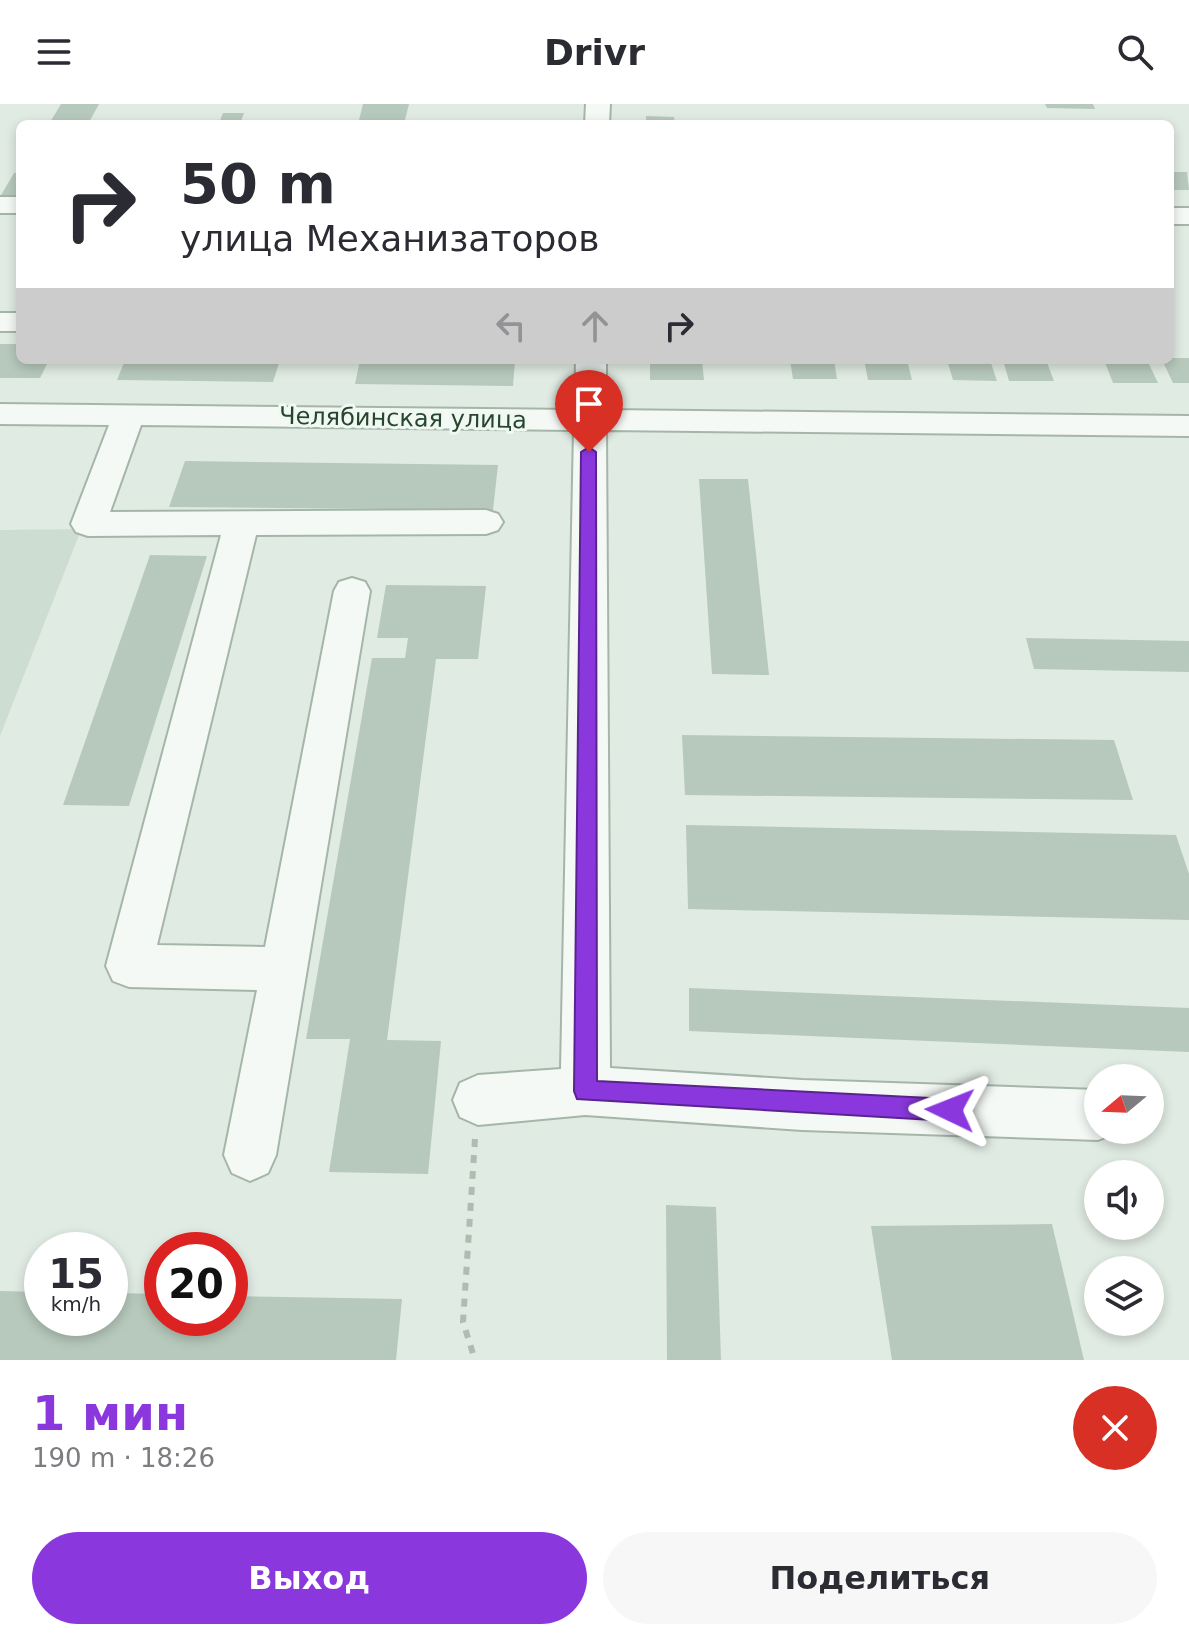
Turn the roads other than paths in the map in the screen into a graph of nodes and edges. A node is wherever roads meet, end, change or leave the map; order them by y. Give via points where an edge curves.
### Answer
1 (591, 364) edge
2 (0, 414) edge
3 (129, 415) junction
4 (589, 420) junction
5 (1189, 426) edge
6 (486, 522) dead end
7 (242, 523) junction
8 (352, 591) dead end
9 (284, 969) junction
10 (585, 1091) junction
11 (478, 1100) road end
12 (1084, 1115) edge
13 (250, 1155) dead end

1 - 4 street
2 - 3 street, Челябинская улица
3 - 4 street, Челябинская улица
3 - 7 street via 88,524
4 - 5 street, Челябинская улица
4 - 10 street
6 - 7 street
7 - 9 street via 129,966
8 - 9 street
9 - 13 street
10 - 11 street
10 - 12 street

